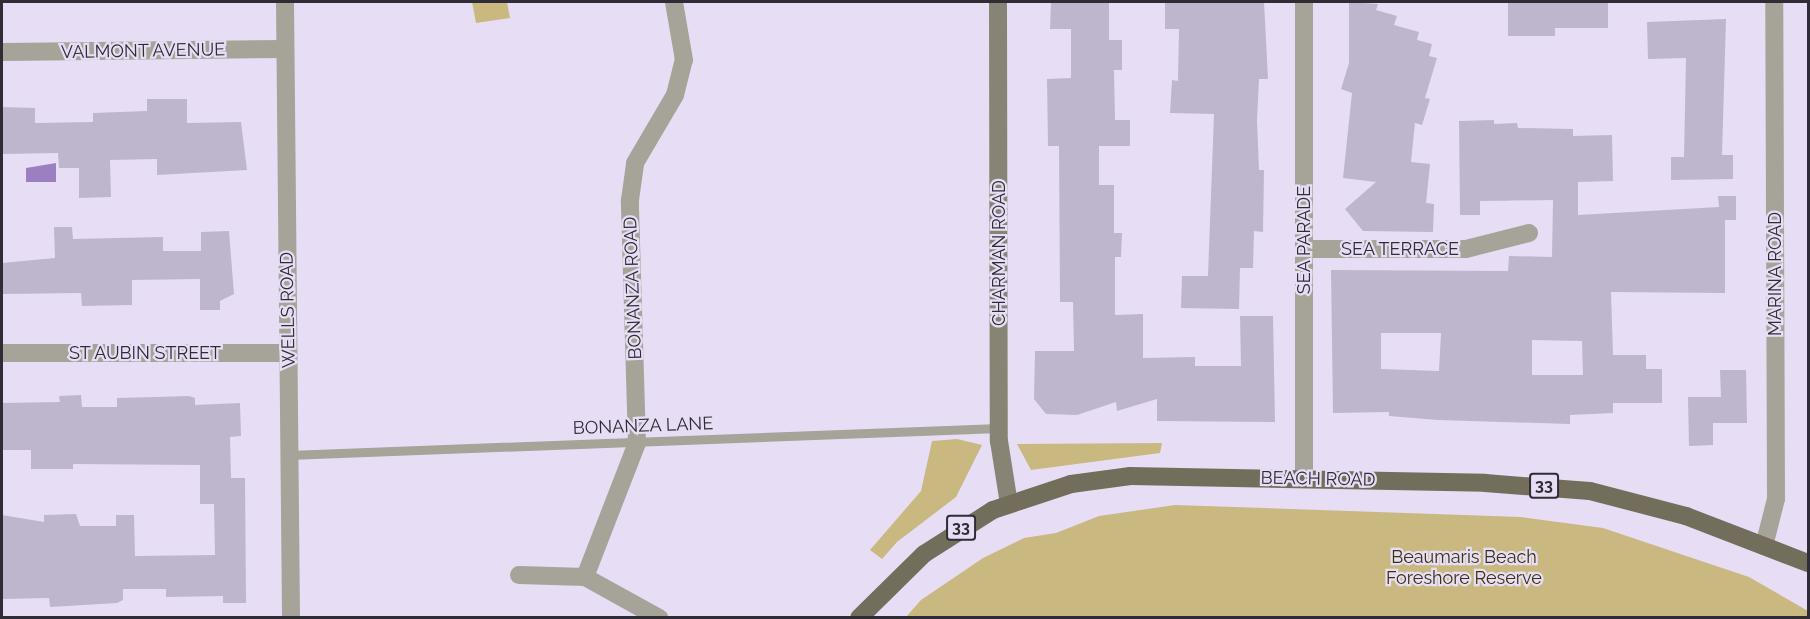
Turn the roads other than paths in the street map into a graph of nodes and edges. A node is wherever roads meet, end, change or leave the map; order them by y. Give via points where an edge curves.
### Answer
1 (285, 2) edge
2 (674, 2) edge
3 (998, 2) edge
4 (1304, 2) edge
5 (1774, 2) edge
6 (285, 49) junction
7 (2, 52) edge
8 (1528, 233) dead end
9 (1305, 249) junction
10 (2, 353) edge
11 (288, 353) junction
12 (999, 429) junction
13 (637, 443) junction
14 (289, 455) junction
15 (1305, 479) junction
16 (1009, 504) junction
17 (1764, 546) junction
18 (1809, 564) edge
19 (519, 575) dead end
20 (585, 578) junction
21 (291, 618) edge
22 (659, 618) edge
23 (859, 618) edge

1 - 6 street, WELLS ROAD
2 - 13 street, BONANZA ROAD via 684,60 675,95 635,163 630,200
3 - 12 main road, CHARMAN ROAD
4 - 9 street, SEA PARADE
5 - 17 street, MARINA ROAD via 1776,499
6 - 7 street, VALMONT AVENUE
6 - 11 street, WELLS ROAD
8 - 9 street, SEA TERRACE via 1466,249
9 - 15 street, SEA PARADE
10 - 11 street, ST AUBIN STREET
11 - 14 street, WELLS ROAD
12 - 13 lane, BONANZA LANE
12 - 16 main road, CHARMAN ROAD via 1000,464
13 - 14 lane, BONANZA LANE
13 - 20 street, BONANZA ROAD
14 - 21 street, WELLS ROAD
15 - 16 main road, BEACH ROAD / 33 via 1111,478 1071,484
15 - 17 main road, BEACH ROAD / 33 via 1590,491 1686,516
16 - 23 main road, BEACH ROAD / 33 via 924,554
17 - 18 main road, BEACH ROAD / 33
19 - 20 street
20 - 22 street via 621,592

